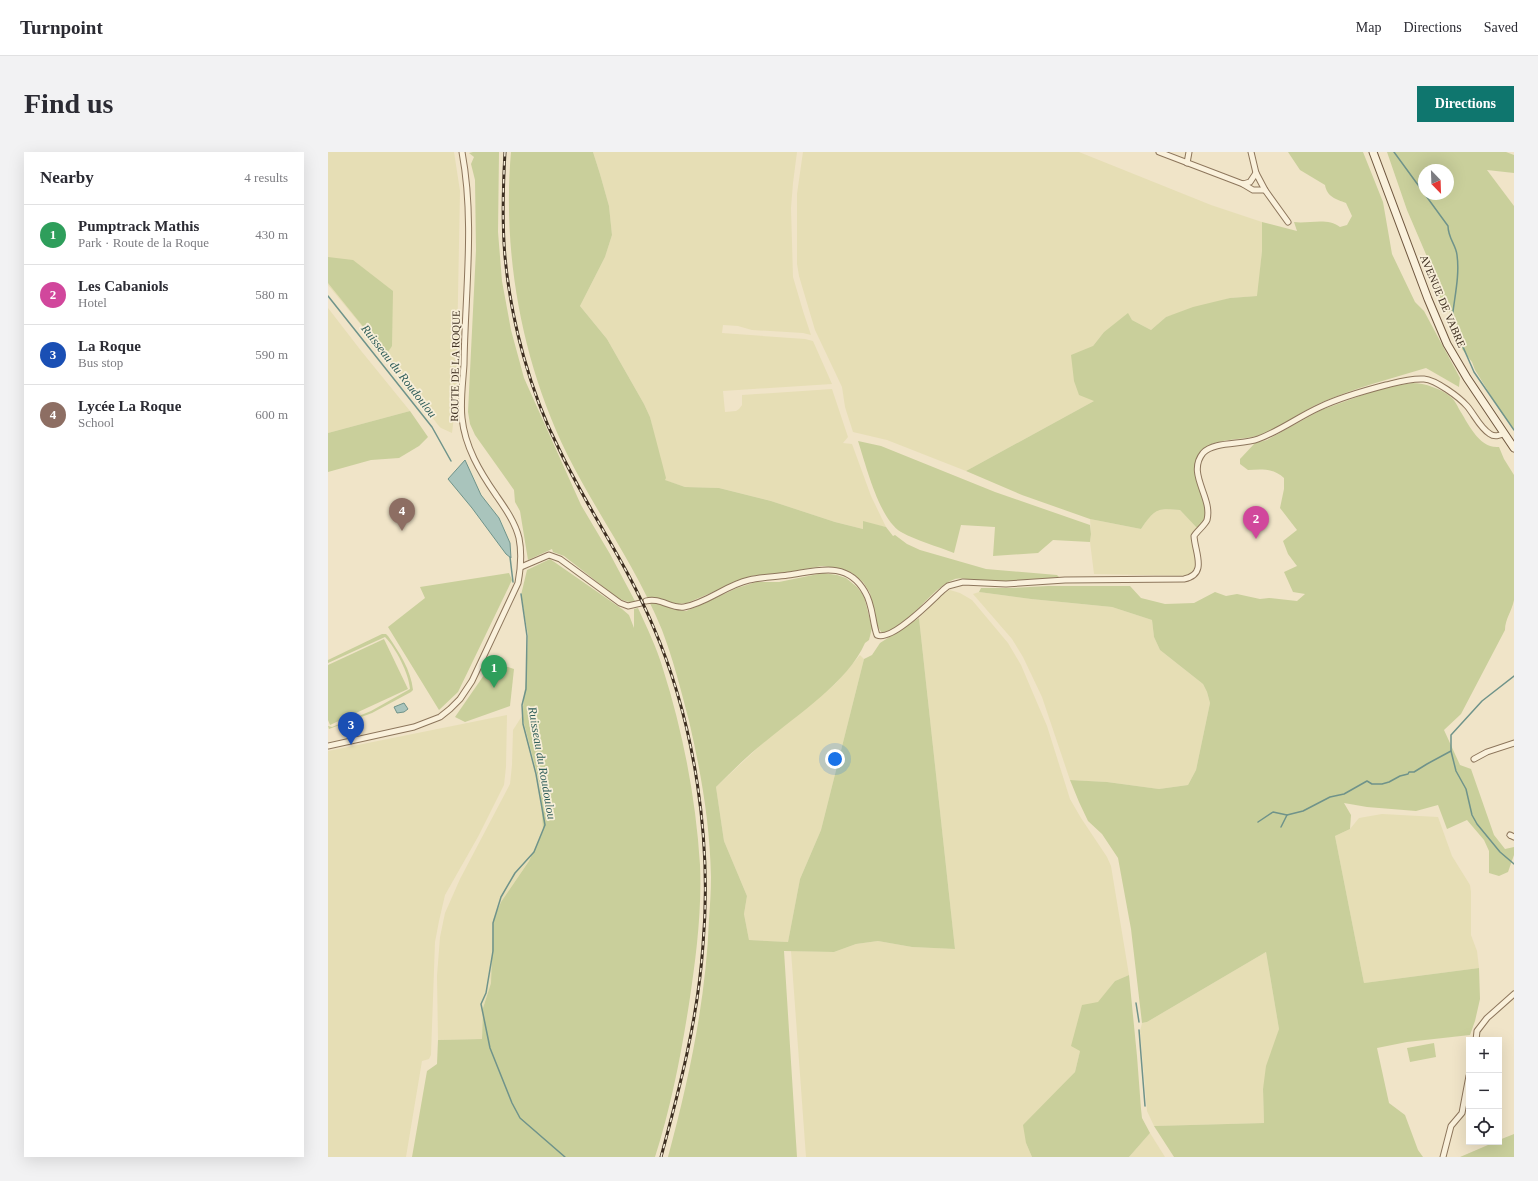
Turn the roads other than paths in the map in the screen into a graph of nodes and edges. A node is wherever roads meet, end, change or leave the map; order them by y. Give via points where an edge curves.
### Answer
1 (462, 152) edge
2 (1159, 152) edge
3 (1189, 152) edge
4 (1252, 152) edge
5 (1373, 152) edge
6 (1187, 164) junction
7 (1256, 173) junction
8 (1242, 184) junction
9 (1265, 190) junction
10 (1288, 222) dead end
11 (1504, 433) junction
12 (1514, 448) edge
13 (521, 567) junction
14 (1514, 743) edge
15 (328, 746) edge
16 (1474, 759) dead end
17 (1514, 994) edge
18 (1476, 1037) edge
19 (1466, 1092) edge
20 (1443, 1157) edge

1 - 13 street, ROUTE DE LA ROQUE via 467,198 468,250 462,418 470,450 516,529 521,550
2 - 6 street
3 - 6 street
4 - 7 street
5 - 11 main road, AVENUE DE VABRE via 1425,292 1448,344 1467,378
6 - 8 street
7 - 8 street via 1250,182
7 - 9 street
8 - 9 street via 1253,190
9 - 10 street
11 - 12 main road, AVENUE DE VABRE
11 - 13 street via 1494,436 1488,432 1466,405 1444,388 1426,379 1412,378 1350,395 1319,408 1271,435 1250,442 1216,446 1203,454 1197,474 1208,508 1206,521 1194,536 1199,563 1197,574 1193,578 1065,580 1006,584 963,582 948,586 913,618 889,635 880,637 877,635 866,592 858,582 836,570 821,569 748,580 684,607 675,607 653,599 628,606 620,603 560,559 549,555
13 - 15 street, ROUTE DE LA ROQUE via 518,583 472,682 450,708 440,716 414,727
14 - 16 street
17 - 18 street via 1487,1018 1477,1031
19 - 20 street via 1462,1113 1451,1126

